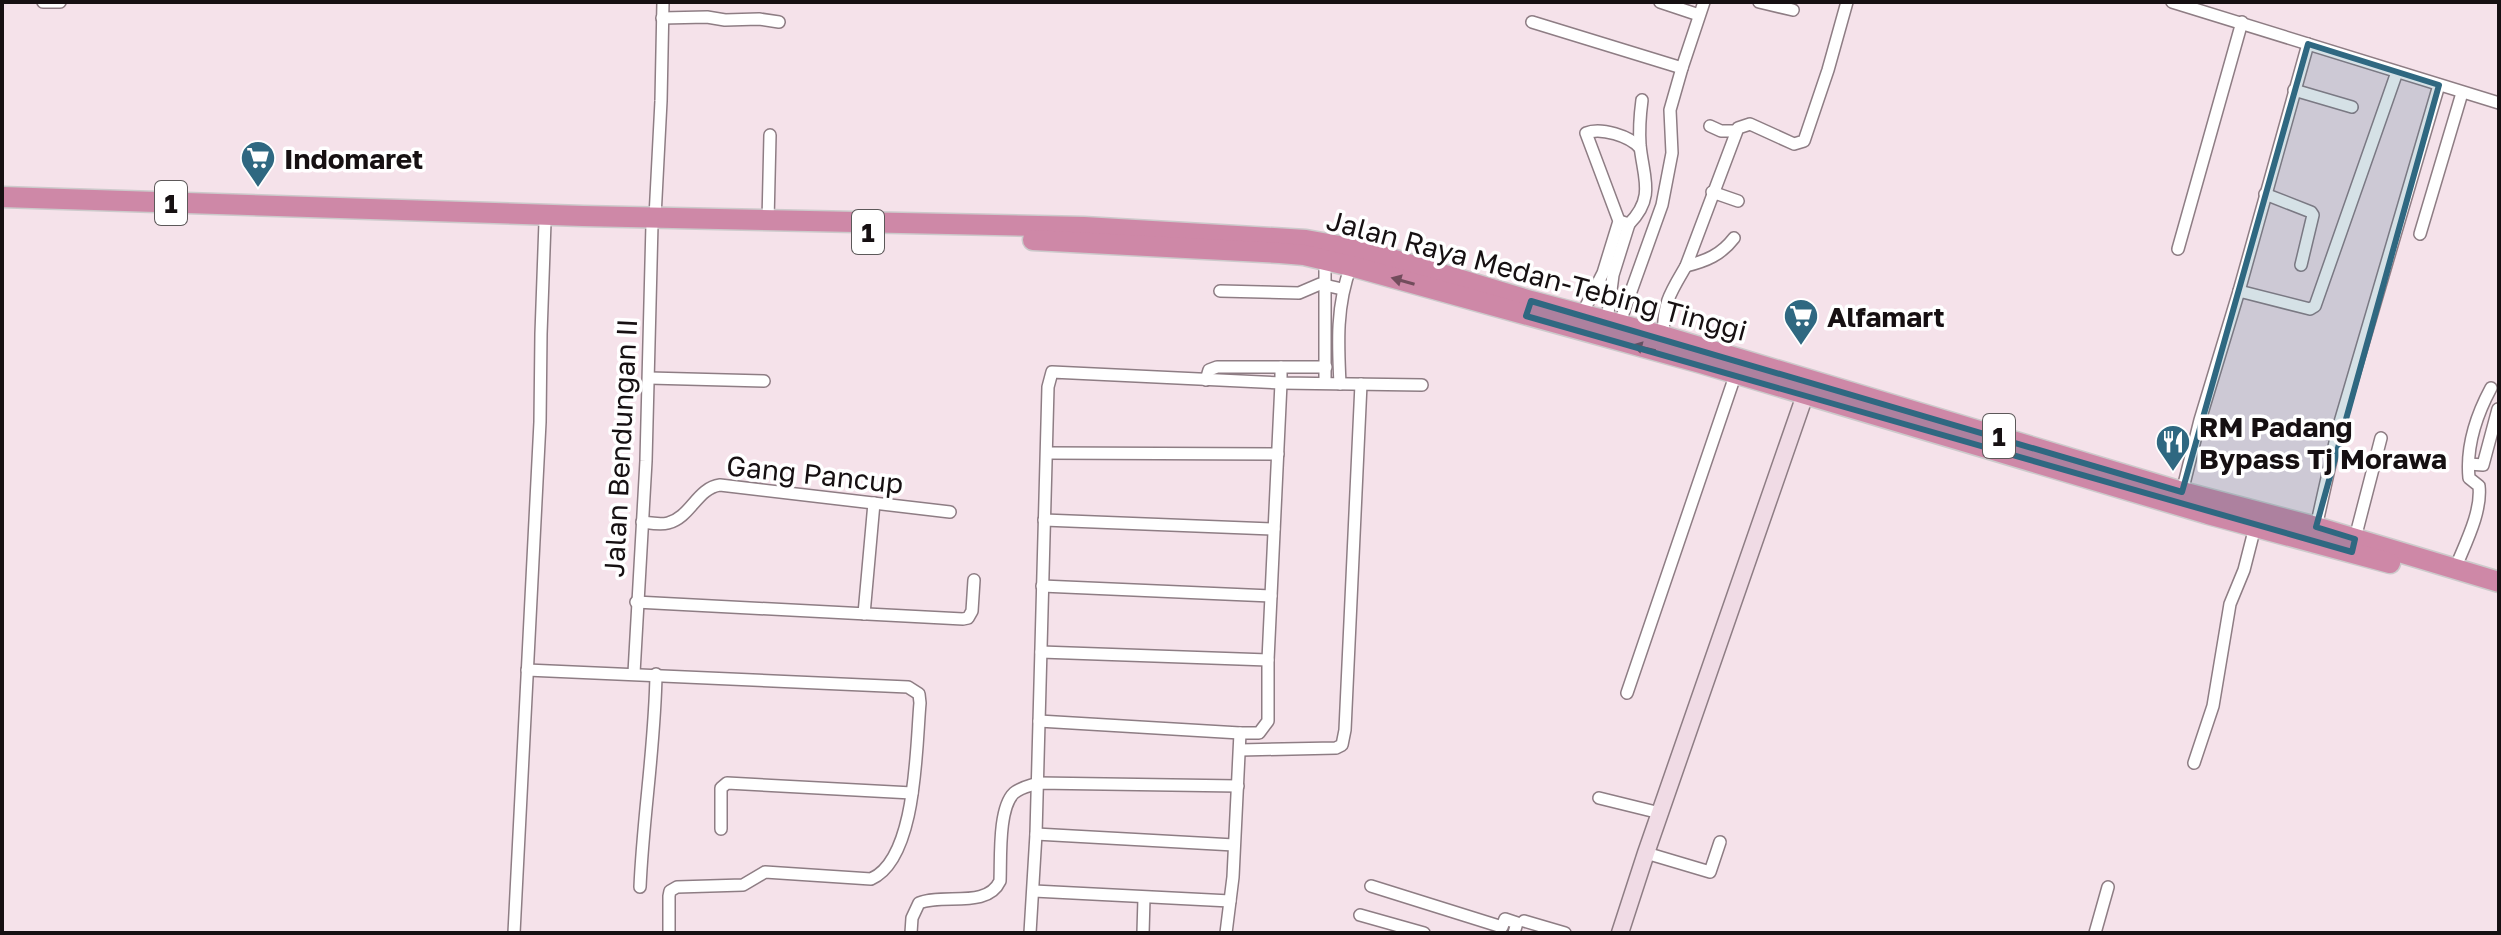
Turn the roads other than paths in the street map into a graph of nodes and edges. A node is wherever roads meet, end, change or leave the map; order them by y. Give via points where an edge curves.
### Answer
1 (43, 2) edge
2 (60, 2) edge
3 (663, 2) edge
4 (1660, 2) edge
5 (1704, 2) edge
6 (1759, 2) edge
7 (1847, 2) edge
8 (2172, 2) edge
9 (1793, 10) dead end
10 (1699, 15) junction
11 (662, 18) junction
12 (779, 22) dead end
13 (1532, 22) dead end
14 (2242, 22) junction
15 (2308, 44) junction
16 (1682, 68) junction
17 (2397, 72) junction
18 (2439, 85) junction
19 (2294, 90) junction
20 (2462, 93) junction
21 (1642, 100) dead end
22 (2499, 103) edge
23 (2352, 107) dead end
24 (1710, 126) dead end
25 (1736, 131) junction
26 (770, 135) dead end
27 (1640, 148) junction
28 (1712, 192) junction
29 (2265, 194) junction
30 (2, 197) edge
31 (1738, 201) dead end
32 (2, 208) edge
33 (653, 221) junction
34 (768, 221) junction
35 (545, 222) junction
36 (1624, 223) junction
37 (2420, 234) dead end
38 (1734, 238) dead end
39 (2178, 249) dead end
40 (1325, 260) junction
41 (2301, 265) dead end
42 (1351, 266) junction
43 (1686, 266) junction
44 (1608, 274) junction
45 (1326, 285) junction
46 (1342, 289) junction
47 (1220, 291) dead end
48 (2239, 291) junction
49 (1501, 300) junction
50 (1529, 308) junction
51 (1582, 314) junction
52 (1613, 323) junction
53 (1663, 336) junction
54 (1281, 367) junction
55 (1326, 367) junction
56 (1736, 373) junction
57 (649, 378) junction
58 (1206, 380) junction
59 (764, 381) dead end
60 (1281, 383) junction
61 (1325, 383) junction
62 (1340, 384) junction
63 (1361, 384) junction
64 (1422, 385) dead end
65 (2491, 388) dead end
66 (1805, 395) junction
67 (2498, 409) edge
68 (2381, 438) dead end
69 (1047, 453) junction
70 (1278, 454) junction
71 (2469, 464) junction
72 (2182, 492) junction
73 (874, 503) junction
74 (950, 512) dead end
75 (1044, 520) junction
76 (642, 522) junction
77 (2255, 527) junction
78 (2316, 527) junction
79 (1274, 529) junction
80 (2354, 546) junction
81 (2455, 569) junction
82 (974, 580) dead end
83 (2499, 582) edge
84 (1042, 586) junction
85 (2499, 595) edge
86 (1271, 596) junction
87 (636, 602) junction
88 (864, 614) junction
89 (1041, 652) junction
90 (1268, 660) junction
91 (527, 670) junction
92 (634, 673) junction
93 (656, 674) junction
94 (1627, 693) dead end
95 (1039, 721) junction
96 (1240, 733) junction
97 (1240, 750) junction
98 (2194, 763) dead end
99 (1038, 783) junction
100 (1238, 786) junction
101 (912, 793) junction
102 (1599, 798) dead end
103 (1660, 813) junction
104 (721, 829) dead end
105 (1036, 834) junction
106 (1720, 842) dead end
107 (1234, 845) junction
108 (1646, 853) junction
109 (1371, 886) dead end
110 (640, 887) dead end
111 (2108, 887) dead end
112 (1034, 891) junction
113 (1144, 898) junction
114 (1230, 901) junction
115 (1360, 915) dead end
116 (1524, 921) dead end
117 (514, 933) edge
118 (669, 933) edge
119 (911, 933) edge
120 (1030, 933) edge
121 (1143, 933) edge
122 (1226, 933) edge
123 (1424, 933) edge
124 (1514, 933) edge
125 (1565, 933) edge
126 (1620, 933) edge
127 (2095, 933) edge

1 - 2 street
3 - 11 street, Jalan Bendungan II
4 - 10 street
5 - 10 street
6 - 9 street
7 - 25 street via 1802,143 1750,124
8 - 14 street
10 - 16 street
11 - 12 street
11 - 33 street, Jalan Bendungan II
13 - 16 street
14 - 15 street
14 - 39 street
15 - 17 street
15 - 19 street
16 - 52 street via 1670,110 1672,153 1662,205
17 - 18 street
17 - 48 street via 2315,306
18 - 20 street
18 - 78 street via 2338,429
19 - 23 street
19 - 29 street
20 - 22 street
20 - 37 street
21 - 27 street
24 - 25 street
25 - 28 street
26 - 34 street
27 - 36 street via 1647,174 1645,196 1639,214
27 - 36 street via 1623,137 1586,133
28 - 31 street
28 - 43 street
29 - 41 street via 2313,215
29 - 48 street
30 - 33 highway, Jalan Raya Medan-Tebing Tinggi / 1
32 - 35 highway, Jalan Raya Medan-Tebing Tinggi / 1
33 - 34 highway, Jalan Raya Medan-Tebing Tinggi / 1
33 - 35 highway, Jalan Raya Medan-Tebing Tinggi / 1
33 - 40 highway, Jalan Raya Medan-Tebing Tinggi / 1 via 1280,253
33 - 57 street, Jalan Bendungan II
34 - 49 highway, Jalan Raya Medan-Tebing Tinggi / 1 via 1084,227 1306,240 1362,250 1468,282
35 - 91 street
36 - 44 street
38 - 43 street via 1725,250
40 - 42 highway, Jalan Raya Medan-Tebing Tinggi / 1
40 - 45 street
42 - 46 street
49 -> 42 highway, Jalan Raya Medan-Tebing Tinggi / 1 via 1478,303
43 - 53 street via 1666,301
44 - 51 street
44 - 52 street
45 - 46 street
45 - 47 street via 1299,293
45 - 55 street
46 - 62 street
48 - 72 street
49 - 50 highway, Jalan Raya Medan-Tebing Tinggi / 1
50 - 51 highway, Jalan Raya Medan-Tebing Tinggi / 1
56 -> 50 highway, Jalan Raya Medan-Tebing Tinggi / 1
51 - 52 highway, Jalan Raya Medan-Tebing Tinggi / 1
52 - 53 highway, Jalan Raya Medan-Tebing Tinggi / 1
53 - 72 highway, Jalan Raya Medan-Tebing Tinggi / 1
54 - 55 street
54 - 58 street via 1217,367 1209,370
54 - 60 street
55 - 61 street
56 - 66 highway, Jalan Raya Medan-Tebing Tinggi / 1
56 - 94 street
57 - 59 street
57 - 76 street, Jalan Bendungan II
58 - 60 street
58 - 69 street via 1052,372
60 - 61 street
60 - 70 street
61 - 62 street
62 - 63 street
63 - 64 street
63 - 97 street via 1342,745
65 - 71 street via 2474,431
66 - 77 highway, Jalan Raya Medan-Tebing Tinggi / 1
66 - 103 main road
67 - 71 street via 2483,465
68 - 80 street
69 - 70 street
69 - 75 street
70 - 79 street
71 - 81 street via 2469,478 2480,490
72 - 78 highway, Jalan Raya Medan-Tebing Tinggi / 1
73 - 74 street, Gang Pancup
73 - 76 street, Gang Pancup via 720,485 708,488 672,522
73 - 88 street
75 - 79 street
75 - 84 street
76 - 87 street, Jalan Bendungan II
77 - 80 highway, Jalan Raya Medan-Tebing Tinggi / 1
77 - 98 street via 2230,604 2213,706
78 - 80 highway, Jalan Raya Medan-Tebing Tinggi / 1
79 - 86 street
80 - 81 highway, Jalan Raya Medan-Tebing Tinggi / 1
80 - 85 highway, Jalan Raya Medan-Tebing Tinggi / 1
81 - 83 highway, Jalan Raya Medan-Tebing Tinggi / 1
82 - 88 street via 968,618
84 - 86 street
84 - 89 street
86 - 90 street
87 - 88 street
87 - 92 street, Jalan Bendungan II
89 - 90 street
89 - 95 street
90 - 96 street via 1268,721 1259,733
91 - 92 street
91 - 117 street
92 - 93 street
93 - 101 street via 913,689 920,703
93 - 110 street via 656,728
95 - 96 street
95 - 99 street
96 - 97 street
97 - 100 street
99 - 100 street
99 - 105 street
99 - 119 street via 1020,789 1006,803 995,890 967,899 937,897 919,903
100 - 107 street
101 - 104 street via 727,783 721,788
101 - 118 street via 905,833 876,877 765,872 743,885 677,887 669,896
102 - 103 street
103 - 108 main road
105 - 107 street
105 - 112 street
106 - 108 street via 1710,872
107 - 114 street
108 - 126 main road
109 - 124 street via 1502,927 1505,919 1517,923
111 - 127 street
112 - 113 street
112 - 120 street
113 - 114 street
113 - 121 street
114 - 122 street
115 - 123 street
116 - 125 street

